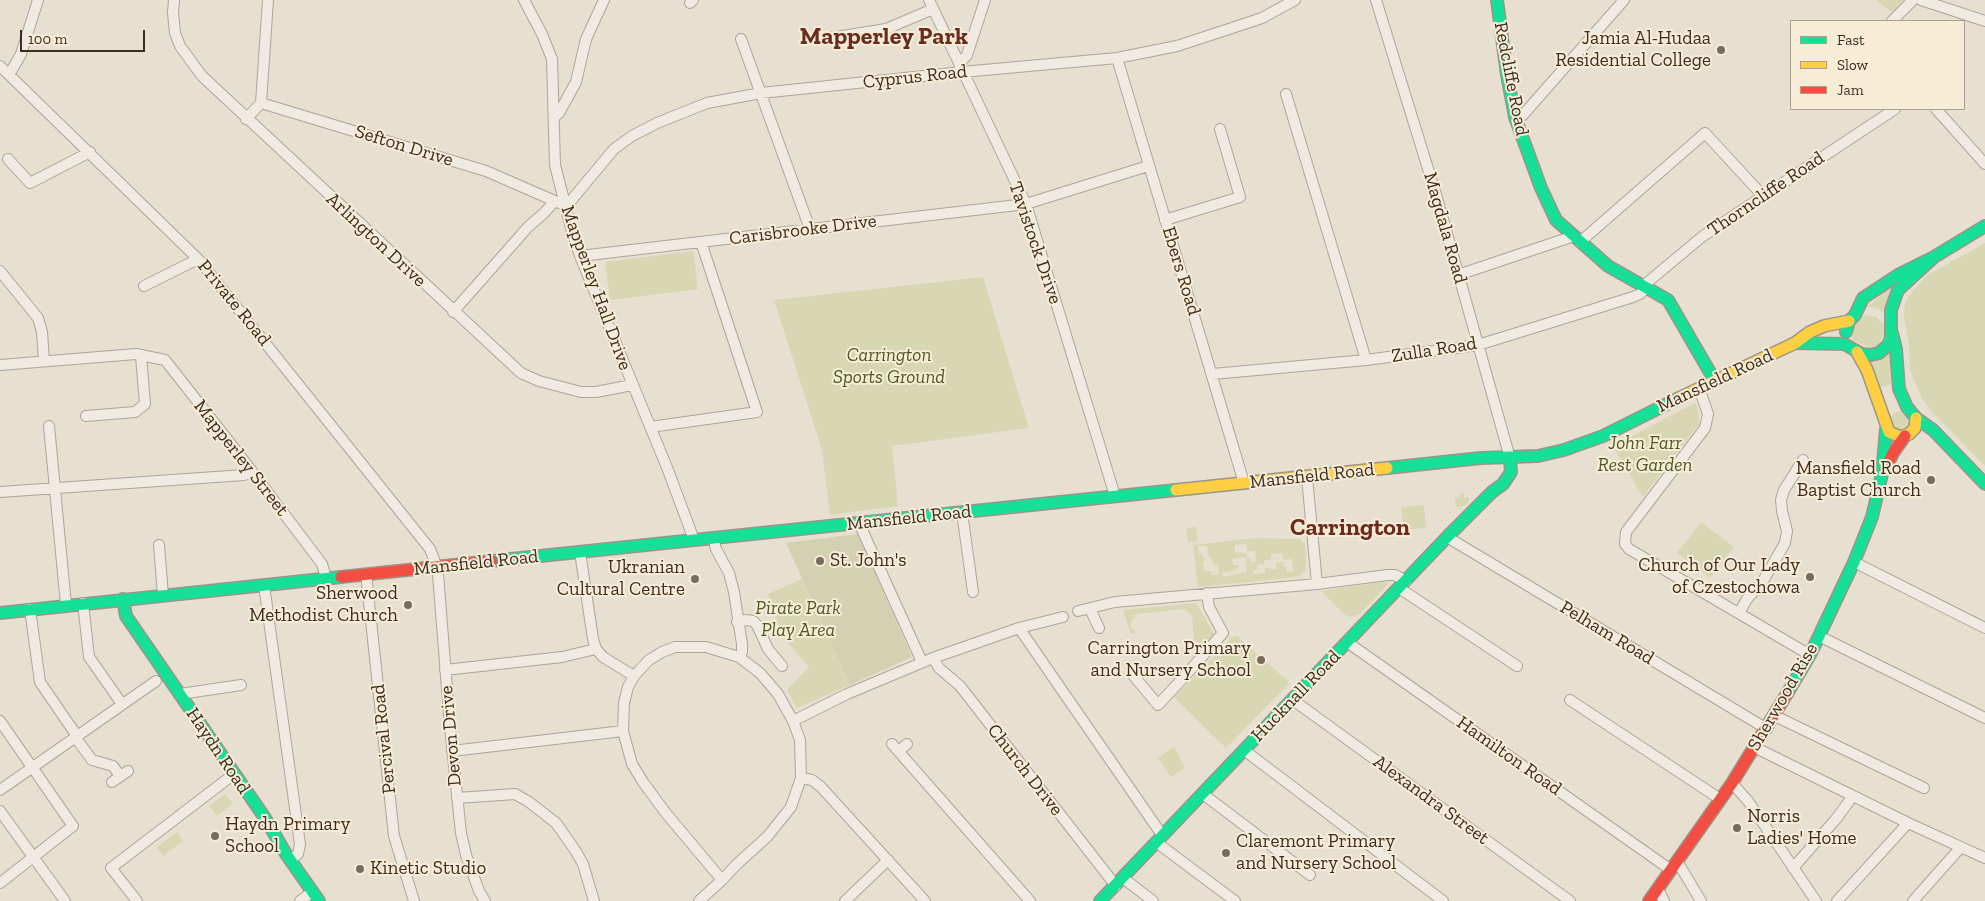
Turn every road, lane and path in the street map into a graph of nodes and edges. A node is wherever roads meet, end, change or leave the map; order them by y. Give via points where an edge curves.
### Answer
1 (38, 0) edge
2 (174, 0) edge
3 (268, 0) edge
4 (524, 0) edge
5 (604, 0) edge
6 (985, 0) edge
7 (1295, 0) edge
8 (1376, 0) edge
9 (1497, 0) edge
10 (1624, 0) edge
11 (1913, 0) edge
12 (1921, 0) edge
13 (931, 4) edge
14 (1893, 20) edge
15 (1985, 21) edge
16 (741, 39) dead end
17 (824, 39) dead end
18 (1117, 58) junction
19 (0, 66) edge
20 (960, 68) junction
21 (10, 75) junction
22 (761, 93) junction
23 (1286, 94) dead end
24 (261, 103) junction
25 (1893, 110) edge
26 (1937, 110) edge
27 (554, 117) junction
28 (1515, 117) junction
29 (246, 120) junction
30 (1220, 129) dead end
31 (90, 152) junction
32 (8, 159) dead end
33 (1984, 161) edge
34 (1148, 166) junction
35 (1764, 196) junction
36 (559, 203) junction
37 (1026, 204) junction
38 (1165, 220) junction
39 (1985, 226) edge
40 (810, 229) junction
41 (1577, 239) junction
42 (701, 242) junction
43 (580, 256) junction
44 (1934, 257) junction
45 (198, 259) junction
46 (0, 271) edge
47 (1458, 275) junction
48 (144, 286) dead end
49 (1645, 287) junction
50 (1868, 310) dead end
51 (453, 312) junction
52 (1881, 313) dead end
53 (1852, 318) junction
54 (1891, 330) junction
55 (1795, 343) junction
56 (1478, 345) junction
57 (1855, 350) junction
58 (141, 356) junction
59 (1366, 360) junction
60 (44, 361) junction
61 (0, 365) edge
62 (1213, 374) junction
63 (1716, 381) junction
64 (632, 385) junction
65 (1698, 388) junction
66 (1908, 407) junction
67 (86, 416) dead end
68 (1916, 418) junction
69 (1885, 424) junction
70 (50, 426) dead end
71 (650, 427) junction
72 (1909, 434) junction
73 (1950, 448) junction
74 (1534, 457) junction
75 (1510, 458) junction
76 (1802, 460) dead end
77 (252, 472) junction
78 (1511, 472) junction
79 (1882, 474) junction
80 (1307, 476) junction
81 (1244, 483) junction
82 (1985, 484) edge
83 (56, 488) junction
84 (0, 492) edge
85 (1492, 492) junction
86 (1115, 496) junction
87 (962, 512) junction
88 (859, 523) junction
89 (1447, 537) junction
90 (713, 538) junction
91 (694, 540) junction
92 (159, 545) dead end
93 (580, 552) junction
94 (1854, 562) junction
95 (437, 567) junction
96 (366, 574) junction
97 (326, 578) junction
98 (1317, 584) junction
99 (1402, 584) junction
100 (264, 585) junction
101 (973, 592) dead end
102 (1206, 593) junction
103 (163, 595) junction
104 (123, 599) junction
105 (83, 603) junction
106 (66, 605) junction
107 (1090, 608) junction
108 (30, 609) junction
109 (1078, 612) dead end
110 (0, 613) edge
111 (1739, 613) junction
112 (1062, 616) dead end
113 (737, 622) junction
114 (1019, 628) junction
115 (1099, 628) dead end
116 (1985, 628) edge
117 (1819, 636) junction
118 (1347, 642) junction
119 (596, 649) junction
120 (1810, 655) junction
121 (739, 657) junction
122 (933, 658) junction
123 (922, 662) junction
124 (782, 666) dead end
125 (1517, 666) dead end
126 (445, 670) junction
127 (1133, 675) dead end
128 (634, 676) junction
129 (156, 680) dead end
130 (241, 685) dead end
131 (180, 694) junction
132 (1293, 700) junction
133 (1570, 700) dead end
134 (122, 704) junction
135 (1775, 716) junction
136 (1985, 718) edge
137 (0, 721) edge
138 (793, 721) junction
139 (1767, 729) junction
140 (623, 731) junction
141 (76, 737) junction
142 (907, 744) dead end
143 (1754, 747) junction
144 (1244, 750) junction
145 (452, 751) junction
146 (32, 767) junction
147 (234, 774) junction
148 (120, 777) dead end
149 (801, 778) junction
150 (1732, 783) junction
151 (1924, 788) dead end
152 (0, 790) edge
153 (1203, 794) junction
154 (1853, 796) junction
155 (457, 798) junction
156 (1720, 799) junction
157 (0, 811) edge
158 (1908, 823) junction
159 (1159, 838) junction
160 (1961, 847) junction
161 (33, 858) junction
162 (1985, 858) edge
163 (290, 860) junction
164 (888, 860) junction
165 (1674, 865) junction
166 (1793, 868) junction
167 (1310, 875) dead end
168 (722, 880) junction
169 (1119, 882) junction
170 (0, 883) edge
171 (1658, 889) junction
172 (316, 896) edge
173 (65, 901) edge
174 (137, 901) edge
175 (300, 901) edge
176 (414, 901) edge
177 (485, 901) edge
178 (594, 901) edge
179 (699, 901) edge
180 (845, 901) edge
181 (925, 901) edge
182 (1030, 901) edge
183 (1100, 901) edge
184 (1153, 901) edge
185 (1235, 901) edge
186 (1443, 901) edge
187 (1570, 901) edge
188 (1649, 901) edge
189 (1664, 901) edge
190 (1701, 901) edge
191 (1816, 901) edge
192 (1837, 901) edge
193 (1913, 901) edge

1 - 21 street via 21,54
2 - 29 street, Arlington Drive via 175,33 180,46 202,76
3 - 24 street
4 - 27 street, Mapperley Hall Drive via 552,59
5 - 27 street via 586,39 576,82
6 - 20 street
7 - 18 street, Cyprus Road via 1262,18 1177,46
8 - 47 street, Magdala Road
9 - 28 main road, Redcliffe Road
10 - 28 street via 1523,115
11 - 14 street
12 - 15 street
13 - 17 street via 886,29
13 - 20 street, Tavistock Drive
16 - 22 street
18 - 20 street, Cyprus Road
18 - 34 street, Ebers Road
19 - 21 street, Private Road
20 - 22 street, Cyprus Road
20 - 37 street, Tavistock Drive
21 - 31 street, Private Road
22 - 36 street, Cyprus Road via 699,106 632,136 614,149 569,203
22 - 40 street
23 - 59 street
24 - 29 street
24 - 36 street, Sefton Drive via 486,171
25 - 35 street, Thorncliffe Road
26 - 33 street
27 - 36 street, Mapperley Hall Drive
28 - 41 main road, Redcliffe Road via 1529,160 1556,220
29 - 51 street, Arlington Drive
30 - 38 street via 1240,197
31 - 32 street via 30,183
31 - 45 street, Private Road
34 - 37 street, Carisbrooke Drive
34 - 38 street, Ebers Road
35 - 41 street via 1705,132
35 - 49 street, Thorncliffe Road via 1703,236
36 - 43 street, Mapperley Hall Drive
36 - 51 street, Cyprus Road via 528,227
37 - 40 street, Carisbrooke Drive
37 - 86 street, Tavistock Drive
38 - 62 street, Ebers Road
39 - 44 main road, Mansfield Road
40 - 42 street, Carisbrooke Drive
41 - 47 street
41 - 49 main road, Redcliffe Road via 1608,266
42 - 43 street, Carisbrooke Drive
42 - 71 street via 757,412
43 - 64 street, Mapperley Hall Drive
44 - 53 main road, Mansfield Road via 1898,274 1863,298
44 - 54 main road, Mansfield Road via 1898,290 1893,302
45 - 48 street
45 - 95 street, Private Road via 430,549
46 - 60 street via 38,318
47 - 56 street, Magdala Road
49 - 56 street, Zulla Road via 1633,297
49 - 63 main road, Redcliffe Road via 1672,305
50 - 53 main road, Mansfield Road
51 - 64 street, Arlington Drive via 521,373 539,381 581,392
52 - 54 main road
53 - 55 main road, Mansfield Road via 1810,332
53 - 57 main road via 1847,336
54 - 57 main road, Mansfield Road via 1888,345 1879,353 1867,355
54 - 66 main road via 1896,349 1898,389
55 - 57 main road, Mansfield Road via 1832,342
55 - 63 main road, Mansfield Road
56 - 59 street, Zulla Road
56 - 75 street, Magdala Road
57 - 69 main road via 1867,370
58 - 60 street, Mapperley Street
58 - 67 street via 145,404 135,412
58 - 77 street, Mapperley Street via 165,360
59 - 62 street, Zulla Road
60 - 61 street, Mapperley Street
62 - 81 street, Ebers Road
63 - 65 main road, Mansfield Road
64 - 71 street, Mapperley Hall Drive
65 - 74 main road, Mansfield Road via 1603,436
65 - 111 street via 1708,414 1705,428 1626,532 1625,544
66 - 68 main road
66 - 69 main road via 1894,406 1888,412
68 - 72 main road via 1915,428
68 - 73 main road
69 - 72 main road via 1892,435
69 - 79 main road, Sherwood Rise
70 - 83 street
71 - 91 street, Mapperley Hall Drive
72 - 73 main road
72 - 79 main road, Sherwood Rise via 1893,453
73 - 82 main road
74 - 75 main road, Mansfield Road
74 - 78 main road, Hucknall Road
75 - 78 main road
75 - 80 main road, Mansfield Road
75 - 85 main road, Hucknall Road via 1498,472
76 - 111 street via 1781,500 1785,543
77 - 83 street
77 - 97 street, Mapperley Street via 322,564
78 - 85 main road, Hucknall Road
79 - 94 main road, Sherwood Rise via 1872,517
80 - 81 main road, Mansfield Road
80 - 98 street
81 - 86 main road, Mansfield Road
83 - 84 street
83 - 106 street
85 - 89 main road, Hucknall Road
86 - 87 main road, Mansfield Road
87 - 88 main road, Mansfield Road
87 - 101 street
88 - 90 main road, Mansfield Road
88 - 123 street
89 - 99 main road, Hucknall Road
89 - 139 street, Pelham Road
90 - 91 main road, Mansfield Road
90 - 113 street via 729,573
91 - 93 main road, Mansfield Road
92 - 103 street
93 - 95 main road, Mansfield Road
93 - 119 street
94 - 116 street
94 - 117 main road, Sherwood Rise
95 - 96 main road, Mansfield Road
95 - 126 street, Devon Drive
96 - 97 main road, Mansfield Road
96 - 176 street, Percival Road via 394,836
97 - 100 main road, Mansfield Road
98 - 99 street via 1396,575
98 - 102 street
99 - 118 main road, Hucknall Road
99 - 125 street
100 - 103 main road, Mansfield Road
100 - 163 street via 300,844 298,854
102 - 107 street
102 - 127 street via 1209,607 1223,633 1158,705
103 - 104 main road, Mansfield Road
104 - 105 main road, Mansfield Road
104 - 131 main road, Haydn Road via 126,616
105 - 106 main road, Mansfield Road
105 - 134 street via 89,657
106 - 108 main road, Mansfield Road
107 - 109 street
107 - 115 street
108 - 110 main road, Mansfield Road
108 - 141 street via 40,682
111 - 120 street
112 - 114 street
113 - 121 street via 742,644
113 - 124 street via 753,621 766,650
114 - 122 street
114 - 159 street
117 - 120 main road, Sherwood Rise
117 - 136 street
118 - 132 main road, Hucknall Road
118 - 165 street, Hamilton Road
119 - 126 street via 562,657
119 - 128 street
120 - 135 main road, Sherwood Rise
121 - 128 street via 706,647 675,647 649,660
121 - 138 street via 760,673
122 - 123 street
122 - 169 street, Church Drive via 939,668 960,686
123 - 138 street
126 - 145 street, Devon Drive
128 - 140 street via 624,703
129 - 134 street
130 - 131 street
131 - 147 main road, Haydn Road
132 - 144 main road, Hucknall Road
132 - 187 street, Alexandra Street
133 - 156 street
134 - 141 street
135 - 139 main road, Sherwood Rise
135 - 151 street
137 - 146 street
138 - 149 street via 800,740
139 - 143 main road, Sherwood Rise
140 - 145 street
140 - 168 street via 632,764 643,782
141 - 146 street
141 - 148 street via 92,760 113,766
142 - 182 street via 896,747
143 - 150 main road, Sherwood Rise
143 - 154 street
144 - 153 main road, Hucknall Road
144 - 186 street
145 - 155 street, Devon Drive
146 - 152 street
146 - 161 street via 73,826
147 - 163 main road, Haydn Road
147 - 174 street via 111,868
149 - 164 street via 812,780 821,787
149 - 168 street via 791,807 783,819
150 - 156 main road, Sherwood Rise
150 - 166 street via 1748,801
153 - 159 main road, Hucknall Road
153 - 167 street
154 - 158 street
154 - 166 street
155 - 177 street, Devon Drive via 466,855
155 - 178 street via 515,794 529,802 556,823 575,850
156 - 165 main road, Sherwood Rise
157 - 161 street
158 - 160 street
158 - 192 street
159 - 169 main road, Hucknall Road
159 - 185 street
160 - 162 street
160 - 193 street
161 - 170 street
161 - 173 street
163 - 172 main road, Haydn Road
164 - 180 street
164 - 181 street
165 - 171 main road, Sherwood Rise
165 - 190 street
166 - 191 street
168 - 179 street
169 - 183 main road, Hucknall Road
169 - 184 street, Church Drive
171 - 188 main road, Sherwood Rise
171 - 189 street
172 - 175 street

